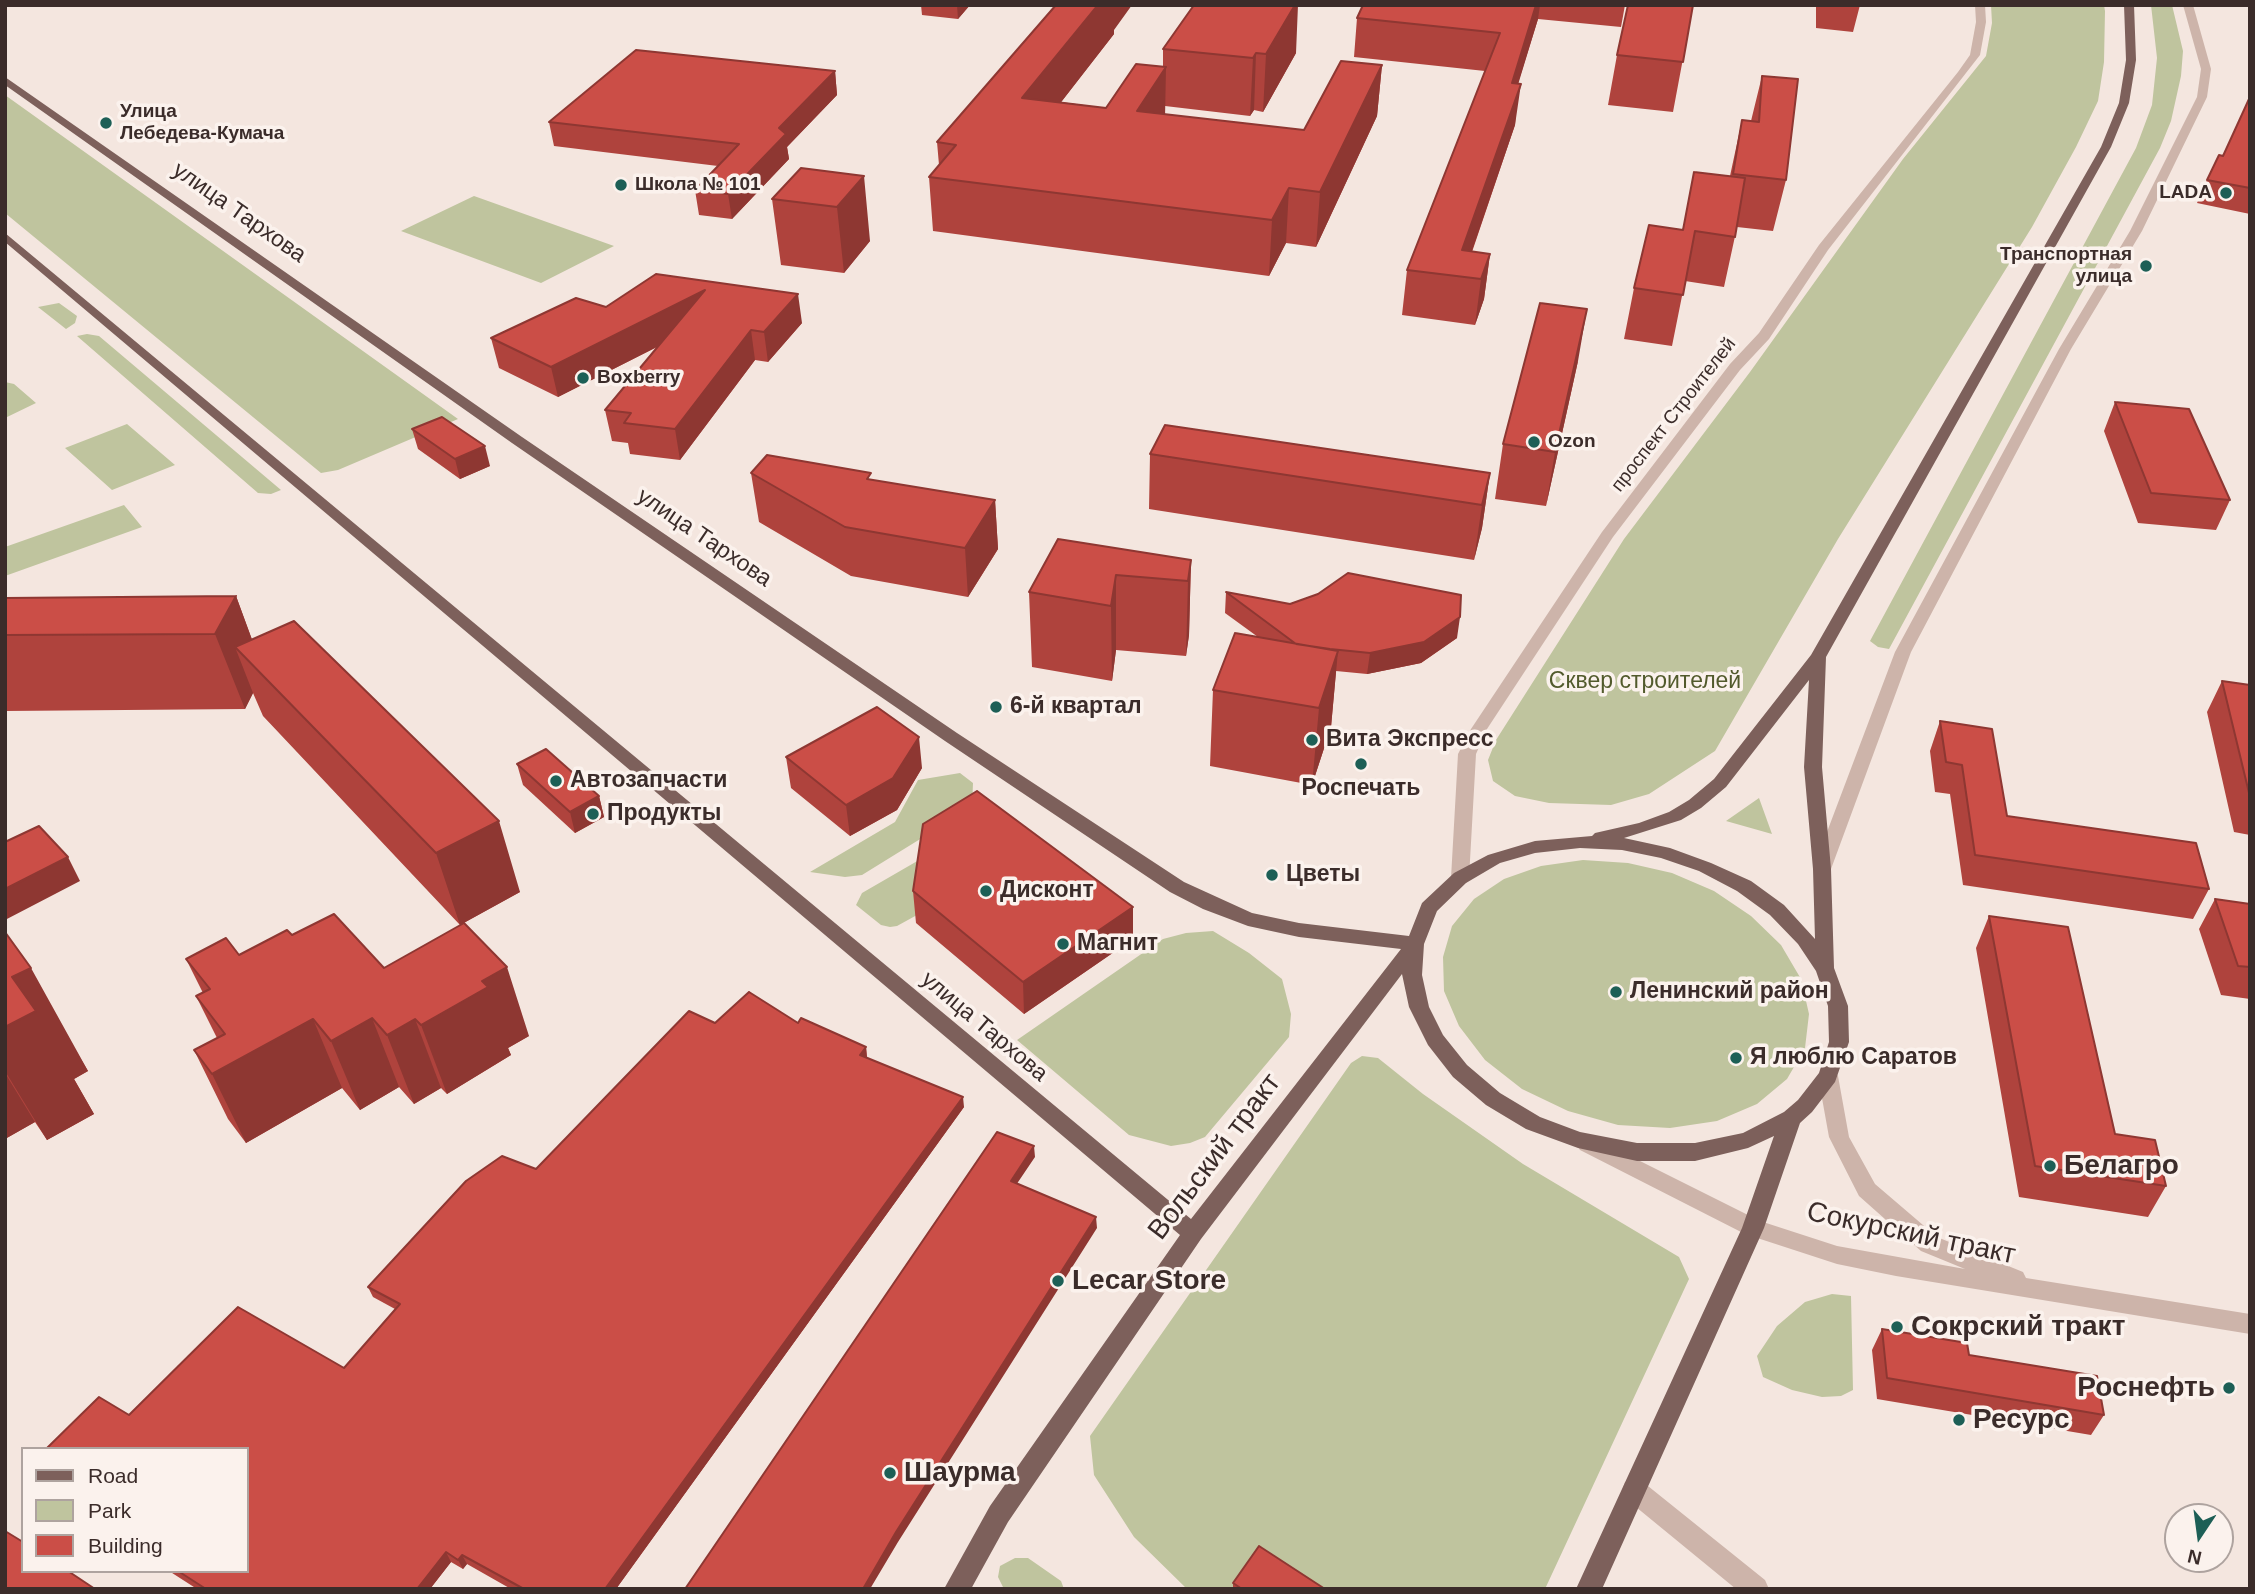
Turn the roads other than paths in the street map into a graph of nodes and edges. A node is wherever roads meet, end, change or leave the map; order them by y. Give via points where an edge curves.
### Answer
1 (1980, 5) edge
2 (2129, 5) edge
3 (2188, 5) edge
4 (5, 80) edge
5 (5, 236) edge
6 (1818, 657) junction
7 (1580, 842) junction
8 (1822, 869) junction
9 (1460, 878) junction
10 (1415, 943) junction
11 (1825, 970) junction
12 (1828, 1076) junction
13 (1791, 1118) junction
14 (1578, 1140) junction
15 (1753, 1228) junction
16 (1193, 1233) junction
17 (2044, 1291) junction
18 (2250, 1324) edge
19 (1634, 1490) junction
20 (957, 1589) edge
21 (1589, 1589) edge
22 (1756, 1589) edge

1 - 9 street, проспект Строителей via 1975,55 1962,74 1823,248 1764,335 1607,535 1479,729 1467,754
2 - 6 main road via 2131,60 2124,103 2106,148
3 - 8 street via 2206,69 2202,97 2136,231 2065,349 1903,652
4 - 10 main road, улица Тархова via 508,433 1177,887 1248,919 1299,930
5 - 16 main road, улица Тархова
6 - 7 main road via 1720,783 1695,803 1643,828
6 - 8 main road via 1813,766
7 - 9 main road via 1535,847 1494,859
7 - 11 main road via 1664,852 1744,886 1805,939
8 - 11 main road
9 - 10 main road via 1429,908
10 - 14 main road via 1412,975 1419,1007 1435,1040 1460,1071 1513,1111
10 - 16 main road, Вольский тракт
11 - 12 main road via 1838,1006 1839,1042
12 - 13 main road
12 - 17 street, Сокурский тракт via 1839,1138 1867,1190 1929,1244
13 - 14 main road via 1748,1140 1695,1152 1637,1152
13 - 15 main road
14 - 15 street, Сокурский тракт
15 - 17 street, Сокурский тракт via 1837,1255
15 - 19 main road
16 - 20 main road, Вольский тракт via 999,1514
17 - 18 street, Сокурский тракт
19 - 21 main road
19 - 22 street

